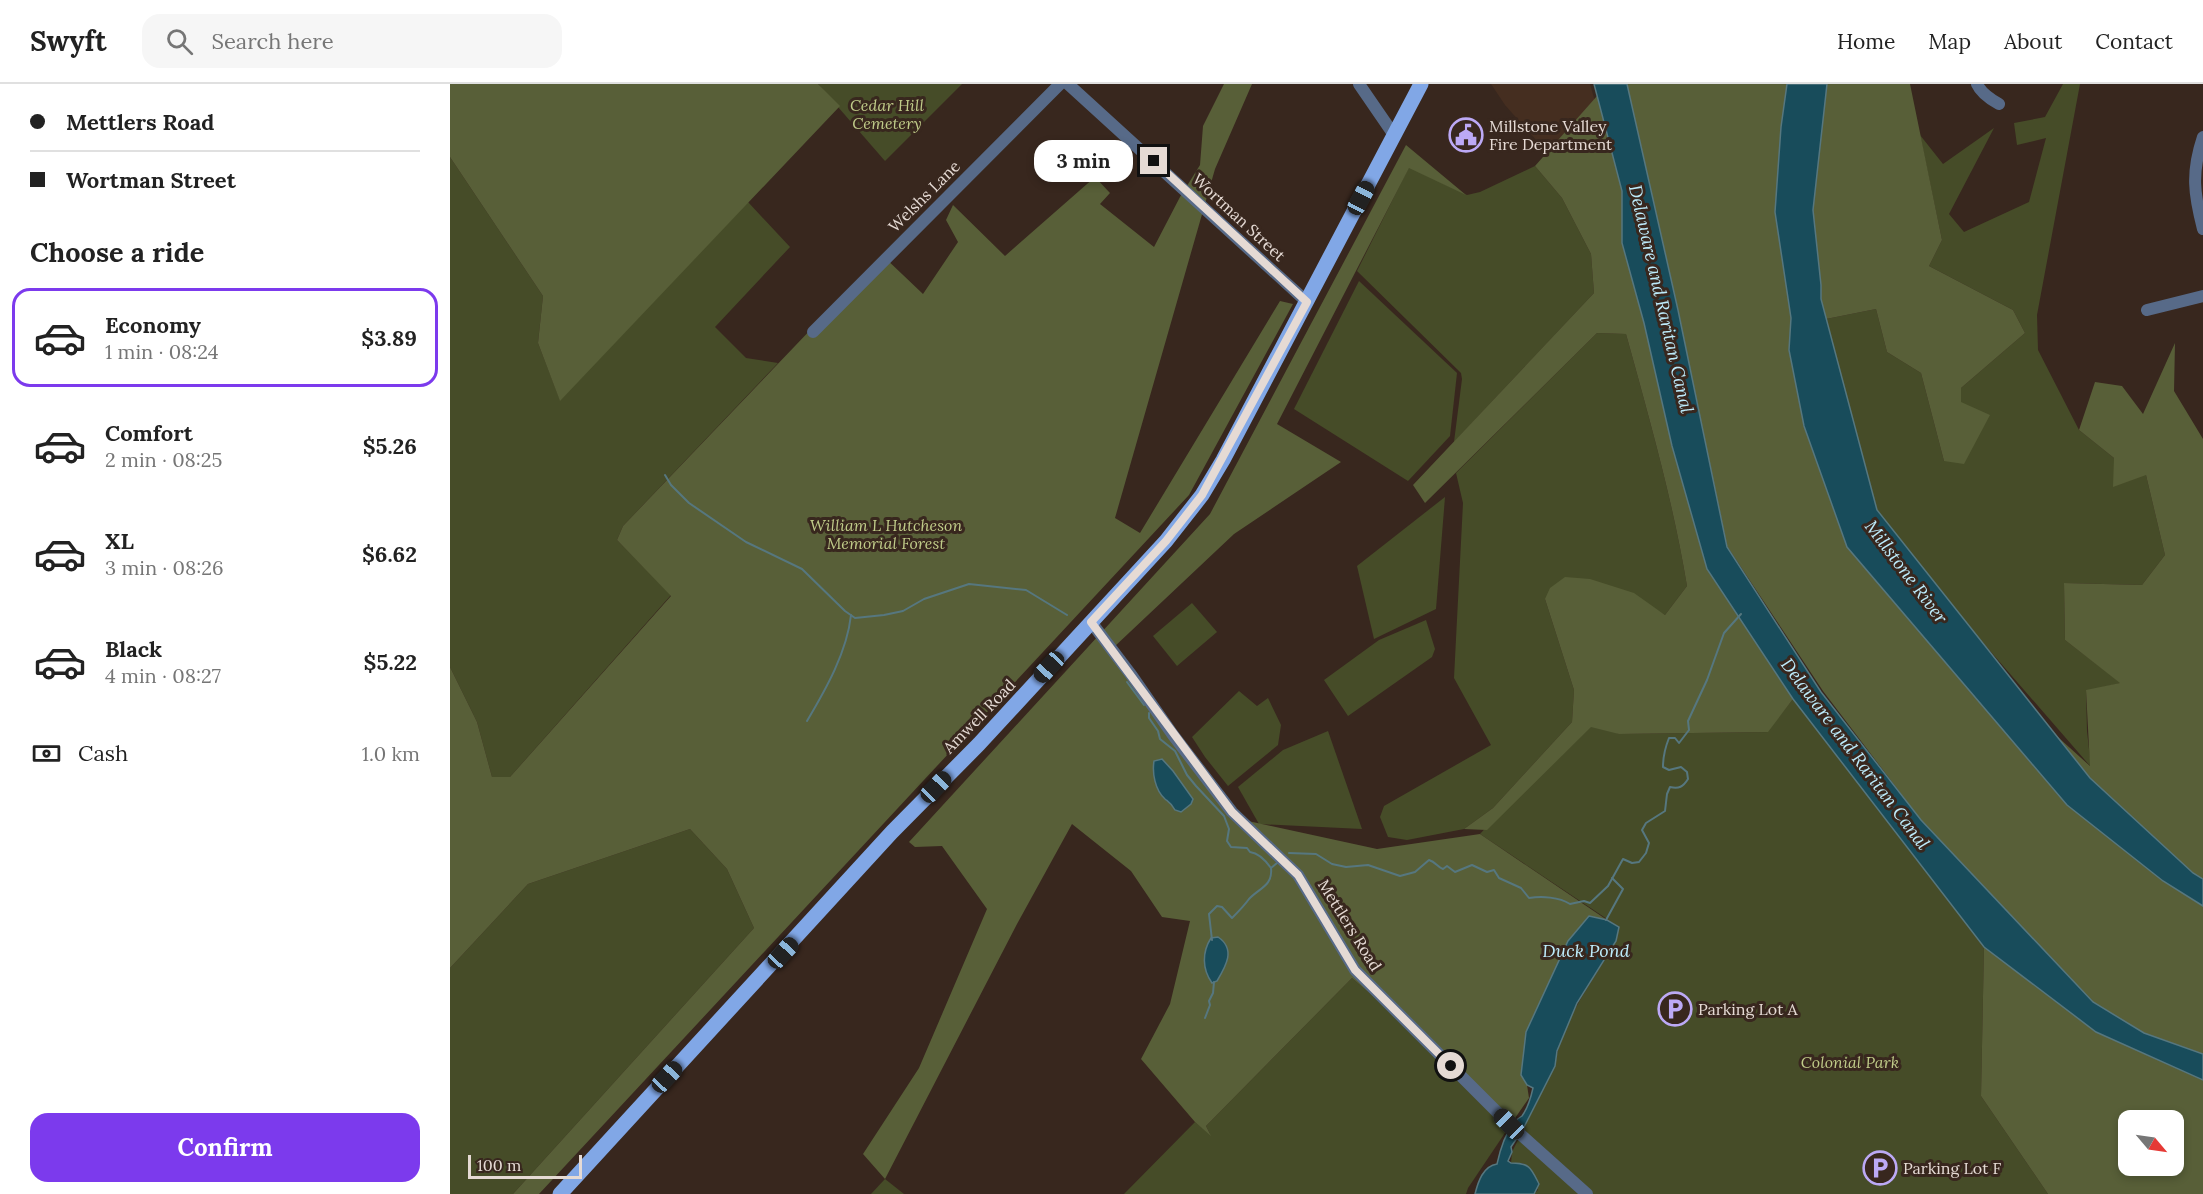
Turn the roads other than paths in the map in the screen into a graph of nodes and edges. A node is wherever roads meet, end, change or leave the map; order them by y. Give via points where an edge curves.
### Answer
1 (1060, 84) edge
2 (1068, 84) edge
3 (1359, 84) edge
4 (1421, 84) edge
5 (1977, 84) edge
6 (1999, 104) dead end
7 (1394, 135) junction
8 (2203, 137) edge
9 (2203, 229) edge
10 (2203, 296) edge
11 (1307, 302) junction
12 (2147, 310) dead end
13 (813, 332) dead end
14 (1091, 622) junction
15 (560, 1194) edge
16 (1587, 1194) edge

1 - 13 street, Welshs Lane
2 - 11 street, Wortman Street
3 - 7 street
4 - 7 main road, Amwell Road
5 - 6 street
7 - 11 main road, Amwell Road
8 - 9 street via 2194,179
10 - 12 street
11 - 14 main road, Amwell Road via 1202,495 1166,541
14 - 15 main road, Amwell Road
14 - 16 street, Mettlers Road via 1232,812 1298,875 1355,970 1509,1124

